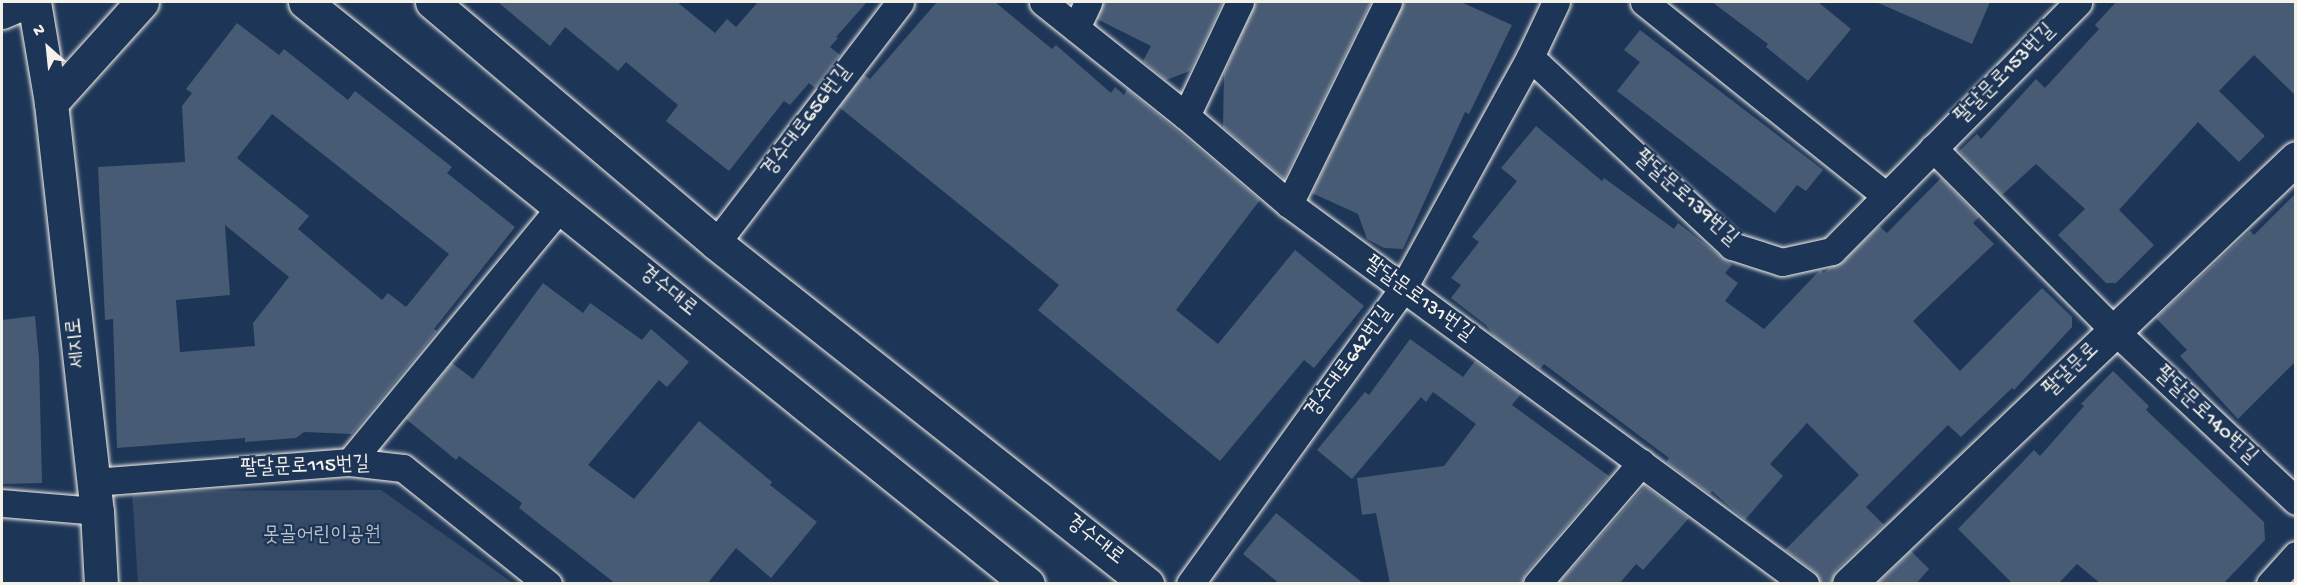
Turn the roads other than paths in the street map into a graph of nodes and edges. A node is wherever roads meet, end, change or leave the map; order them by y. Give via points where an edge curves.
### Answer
1 (33, 2) edge
2 (142, 2) edge
3 (305, 2) edge
4 (432, 2) edge
5 (900, 2) edge
6 (1043, 2) edge
7 (1088, 2) edge
8 (1240, 2) edge
9 (1388, 2) edge
10 (1556, 2) edge
11 (1644, 2) edge
12 (2078, 2) edge
13 (2, 15) edge
14 (1076, 28) junction
15 (1530, 57) junction
16 (51, 103) junction
17 (1186, 116) junction
18 (1933, 148) junction
19 (2295, 158) edge
20 (1886, 196) junction
21 (1289, 204) junction
22 (560, 207) junction
23 (716, 243) junction
24 (1402, 290) junction
25 (2115, 331) junction
26 (350, 462) junction
27 (1641, 463) junction
28 (96, 497) junction
29 (2295, 501) edge
30 (2, 503) edge
31 (2295, 555) edge
32 (1148, 582) edge
33 (101, 584) edge
34 (548, 584) edge
35 (1028, 584) edge
36 (1190, 584) edge
37 (1537, 584) edge
38 (1805, 584) edge
39 (1849, 584) edge
40 (2270, 584) edge

1 - 13 street
1 - 16 main road, 세지로
2 - 16 main road
3 - 22 main road, 경수대로
4 - 23 main road, 경수대로
5 - 23 street, 경수대로656번길
6 - 14 street, 팔달문로131번길
7 - 14 street
8 - 17 street
9 - 21 street
10 - 15 street, 경수대로642번길
11 - 20 street
12 - 18 street, 팔달문로153번길
14 - 17 street, 팔달문로131번길
15 - 20 street, 팔달문로139번길 via 1732,246 1782,262 1832,251
15 - 24 street, 경수대로642번길
16 - 28 main road, 세지로
17 - 21 street, 팔달문로131번길
18 - 20 street, 팔달문로139번길
18 - 25 street
19 - 25 main road, 팔달문로
21 - 24 street, 팔달문로131번길
22 - 26 street
22 - 35 main road, 경수대로
23 - 32 main road, 경수대로 via 966,443
24 - 27 street, 팔달문로131번길
24 - 36 street, 경수대로642번길
25 - 29 street, 팔달문로140번길
25 - 39 main road, 팔달문로
26 - 28 street, 팔달문로115번길
26 - 34 street, 팔달문로115번길 via 403,468
27 - 37 street
27 - 38 street, 팔달문로131번길
28 - 30 street, 팔달문로115번길
28 - 33 main road, 세지로
31 - 40 street

